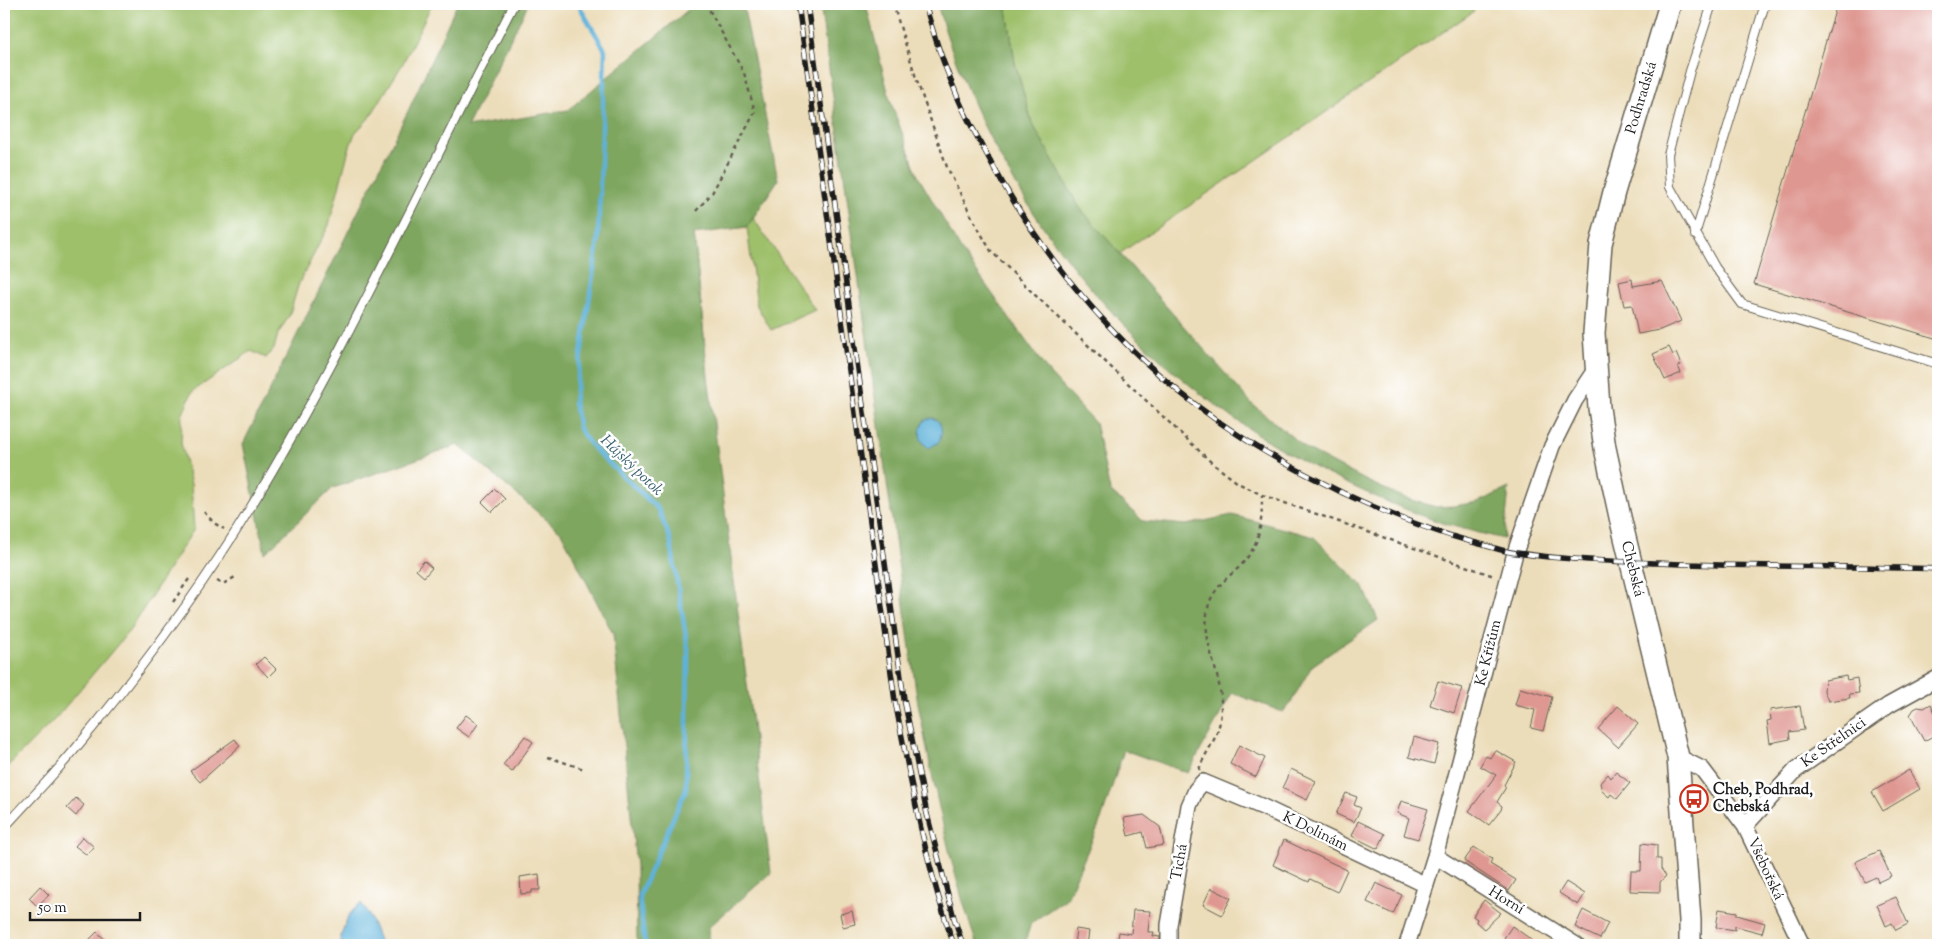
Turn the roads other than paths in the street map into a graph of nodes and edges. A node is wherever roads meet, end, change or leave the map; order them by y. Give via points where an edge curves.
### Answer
1 (514, 4) edge
2 (1670, 4) edge
3 (1712, 4) edge
4 (1765, 4) edge
5 (1614, 192) joint
6 (1696, 235) junction
7 (1938, 364) edge
8 (1595, 370) junction
9 (1938, 678) edge
10 (1678, 757) junction
11 (1202, 783) joint
12 (1745, 826) junction
13 (4, 828) edge
14 (1435, 856) junction
15 (1426, 885) junction
16 (1168, 945) edge
17 (1407, 945) edge
18 (1576, 945) edge
19 (1690, 945) edge
20 (1802, 945) edge

1 - 13 lane via 362,308 235,532 207,575 76,749
2 - 5 street, Podhradská
3 - 6 lane via 1668,155 1670,187
4 - 6 lane
5 - 8 street, Chebská via 1601,244 1594,333
6 - 7 lane via 1742,304
8 - 10 street, Chebská via 1598,408 1618,508
8 - 14 street, Ke Křížům via 1575,400 1552,446 1507,580
9 - 12 street, Ke Střelnici via 1889,705 1796,770
10 - 12 street, Všebořská via 1702,769
10 - 19 street, Chebská
11 - 15 street, K Dolinám via 1263,807
11 - 16 street, Tichá via 1189,806
12 - 20 street, Všebořská
14 - 15 street, Ke Křížům
14 - 18 street, Horní
15 - 17 street, Ke Křížům

